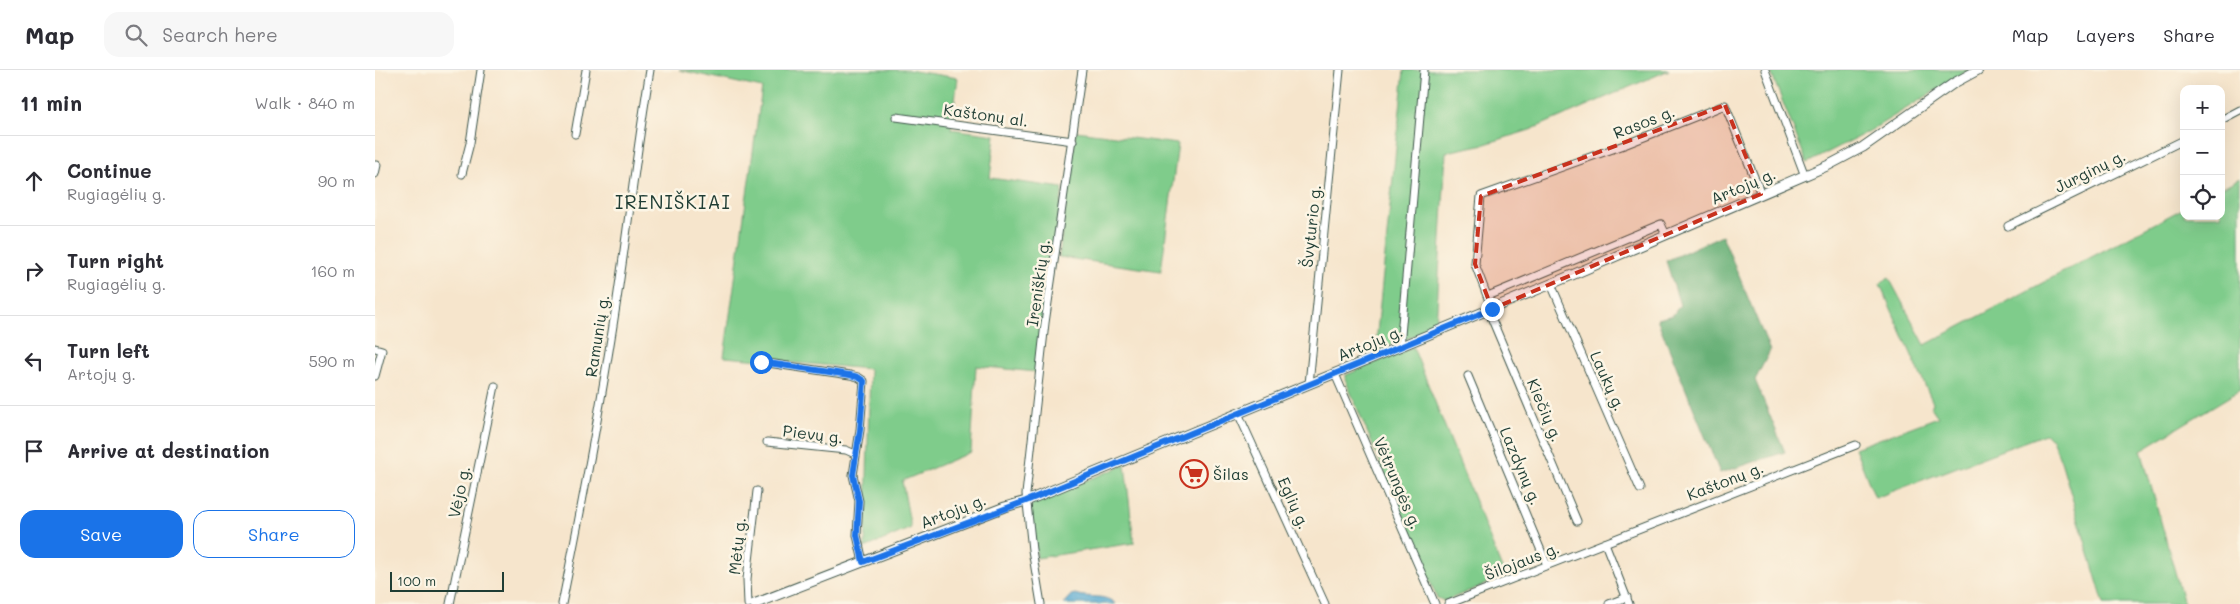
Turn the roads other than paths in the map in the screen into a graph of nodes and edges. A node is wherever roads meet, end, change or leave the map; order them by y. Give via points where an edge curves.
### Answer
1 (481, 70) edge
2 (586, 70) edge
3 (650, 70) edge
4 (1082, 70) edge
5 (1340, 70) edge
6 (1424, 70) edge
7 (1765, 70) edge
8 (1978, 70) edge
9 (2240, 110) edge
10 (896, 117) dead end
11 (2225, 118) edge
12 (575, 134) dead end
13 (1073, 140) junction
14 (2180, 142) edge
15 (375, 165) edge
16 (375, 174) edge
17 (462, 174) dead end
18 (1805, 176) junction
19 (1761, 194) junction
20 (1481, 196) joint
21 (2008, 226) dead end
22 (1666, 235) junction
23 (1551, 284) junction
24 (1488, 296) junction
25 (1490, 310) junction
26 (1400, 347) junction
27 (375, 348) edge
28 (761, 362) dead end
29 (1335, 374) junction
30 (375, 376) edge
31 (1468, 376) dead end
32 (1309, 384) junction
33 (495, 386) dead end
34 (1238, 413) junction
35 (767, 442) dead end
36 (1855, 445) dead end
37 (855, 454) junction
38 (1640, 489) dead end
39 (757, 491) dead end
40 (1026, 501) junction
41 (1577, 521) dead end
42 (1605, 543) junction
43 (863, 562) junction
44 (1547, 565) junction
45 (1628, 600) edge
46 (450, 604) edge
47 (562, 604) edge
48 (748, 604) edge
49 (754, 604) edge
50 (1041, 604) edge
51 (1325, 604) edge
52 (1435, 604) edge
53 (1448, 604) edge
54 (1609, 604) edge

1 - 17 street via 471,143
2 - 12 street
3 - 47 street, Ramunių g. via 591,461
4 - 13 street, Ireniškių g.
5 - 32 street, Švyturio g.
6 - 26 street
7 - 18 street
8 - 18 main road, Artojų g. via 1953,83 1863,147
9 - 11 street
10 - 13 street, Kaštonų al.
13 - 40 street, Ireniškių g. via 1045,323
14 - 21 street, Jurginų g.
15 - 16 street
18 - 19 main road, Artojų g.
19 - 20 street, Rasos g. via 1725,105
19 - 22 main road, Artojų g.
20 - 24 street, Kiečių g. via 1475,264
22 - 23 main road, Artojų g.
22 - 24 street via 1661,224
23 - 25 main road, Artojų g.
23 - 38 street, Laukų g.
24 - 25 street, Kiečių g.
25 - 26 main road, Artojų g.
25 - 41 street, Kiečių g.
26 - 29 main road, Artojų g.
27 - 30 street via 382,350
28 - 37 street via 850,375 864,381
29 - 32 main road, Artojų g.
29 - 52 street, Vėtrungės g.
31 - 44 street, Lazdynų g.
32 - 34 main road, Artojų g.
33 - 46 street, Vėjo g.
34 - 40 main road, Artojų g.
34 - 51 street, Eglių g.
35 - 37 street, Pievų g. via 846,450
36 - 42 street, Kaštonų g.
37 - 43 street via 853,475 859,501 857,535
39 - 48 street, Mėtų g. via 747,579
40 - 43 main road, Artojų g.
40 - 50 street, Ireniškių g.
42 - 44 street, Šilojaus g.
42 - 45 street
43 - 49 main road, Artojų g.
44 - 53 street, Šilojaus g.
45 - 54 street

